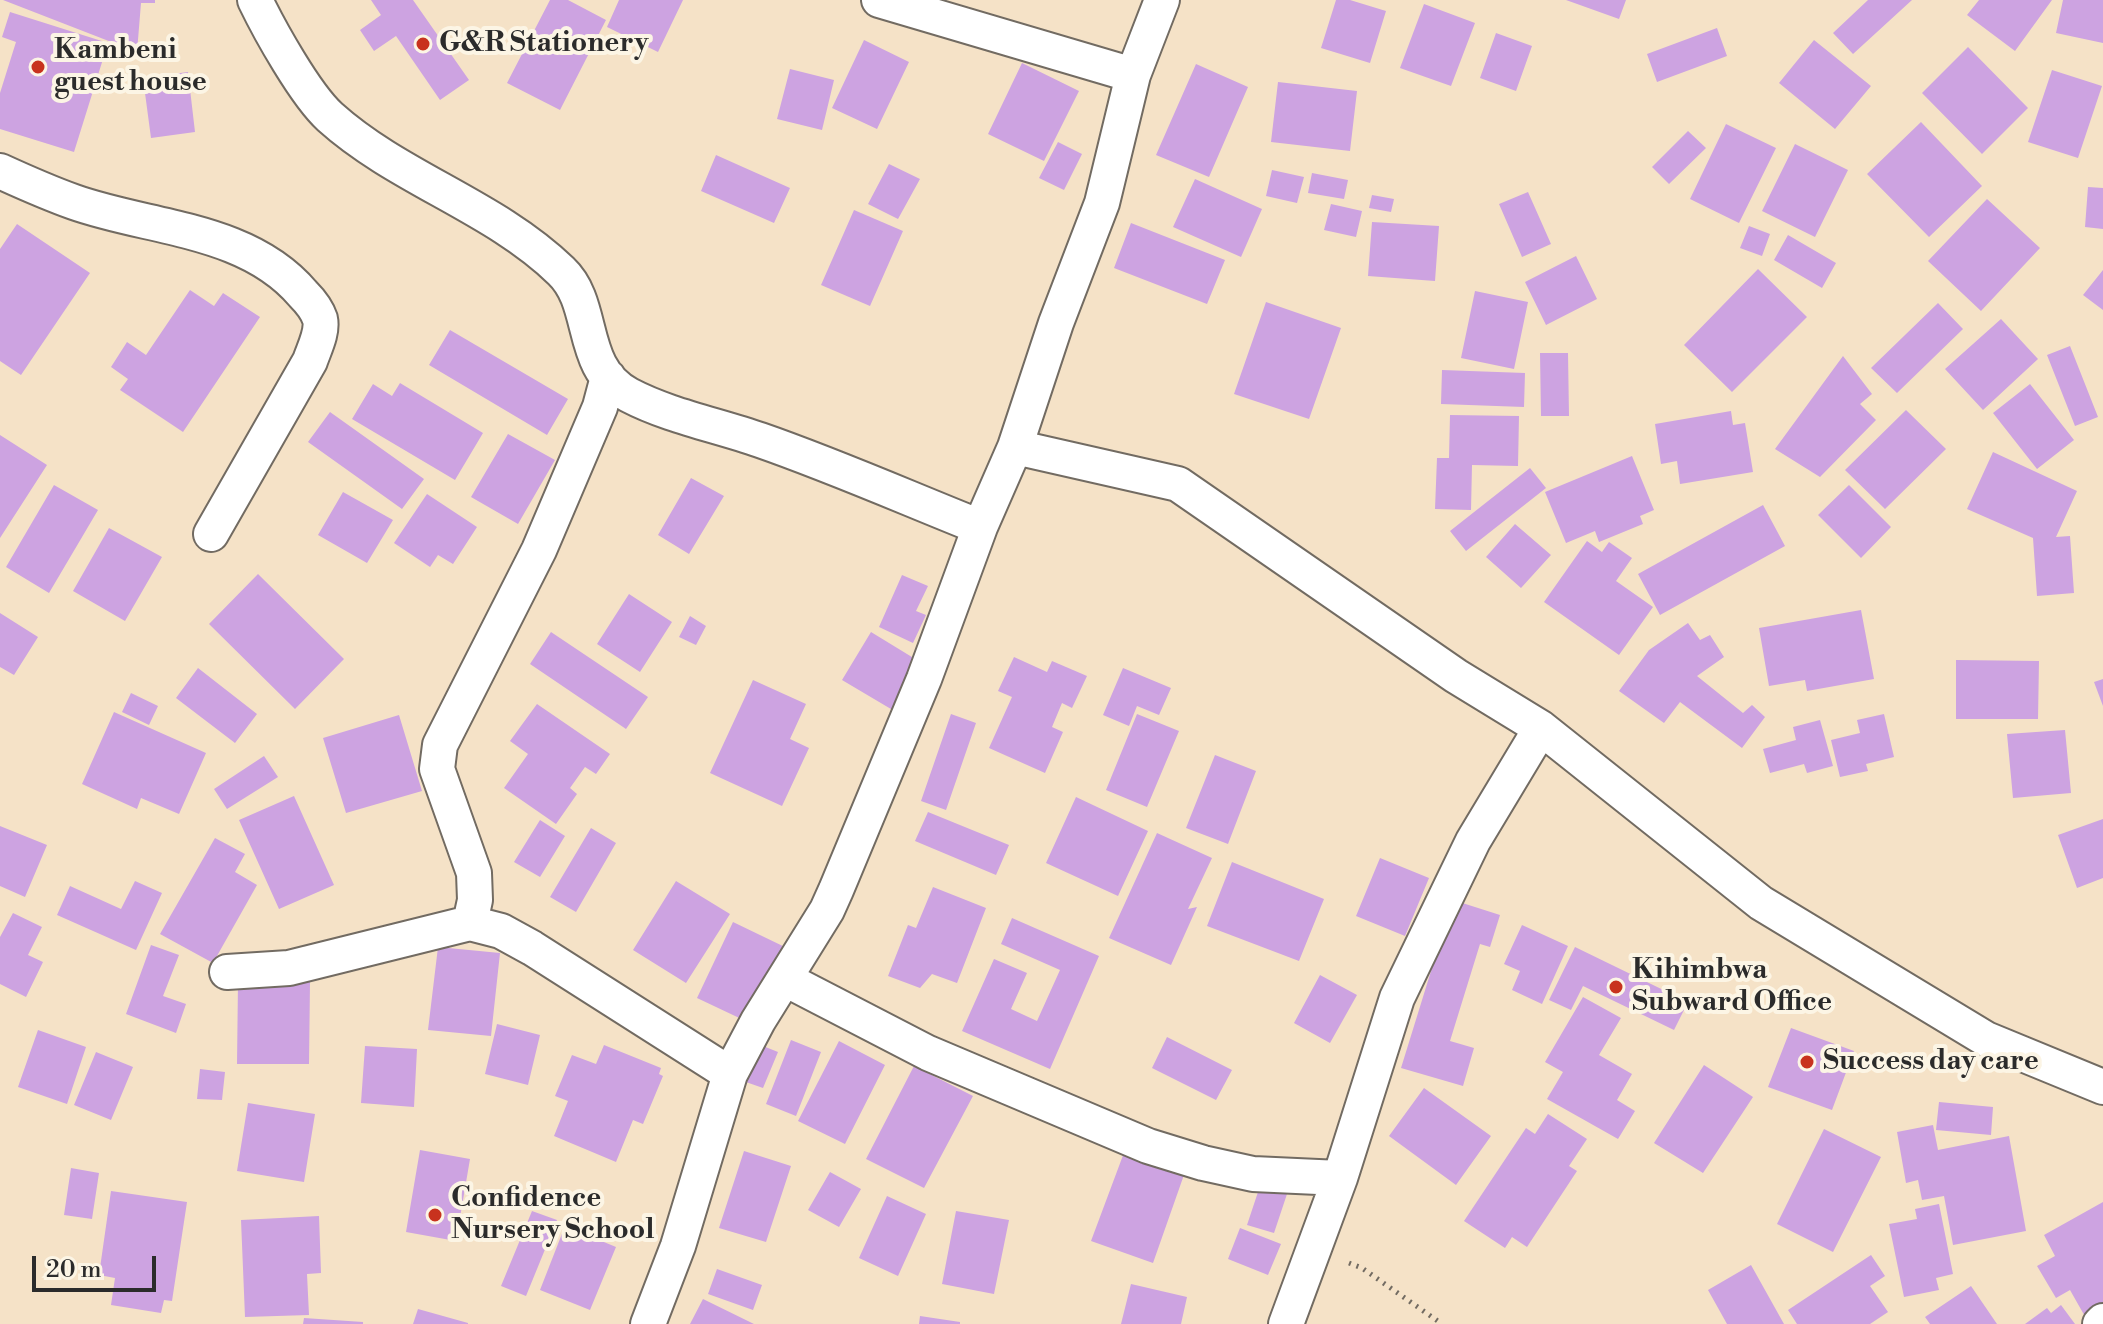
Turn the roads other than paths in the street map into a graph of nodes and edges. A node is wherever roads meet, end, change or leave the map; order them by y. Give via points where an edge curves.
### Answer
1 (255, 0) edge
2 (879, 0) edge
3 (1162, 0) edge
4 (1133, 75) junction
5 (0, 171) edge
6 (608, 377) junction
7 (1015, 447) junction
8 (980, 527) junction
9 (211, 534) dead end
10 (1541, 728) junction
11 (470, 923) junction
12 (227, 972) dead end
13 (785, 979) junction
14 (730, 1074) junction
15 (2103, 1087) edge
16 (1340, 1178) junction
17 (648, 1324) edge
18 (1286, 1324) edge

1 - 6 street via 314,99 330,116 428,183 500,223 564,273 591,348
2 - 4 street
3 - 4 street
4 - 7 street via 1102,203
5 - 9 street via 75,203 246,251 275,265 310,302 320,320 310,361
6 - 8 street via 628,395 763,441
6 - 11 street via 539,550 438,751 437,769 474,873
7 - 8 street
7 - 10 street via 1178,484 1456,676
8 - 13 street via 836,890
10 - 15 street via 1761,903 1986,1039
10 - 16 street via 1473,841 1397,998
11 - 12 street via 289,968
11 - 14 street via 501,931 532,948
13 - 14 street
13 - 16 street via 928,1053 1148,1146 1253,1174
14 - 17 street via 678,1246
16 - 18 street

